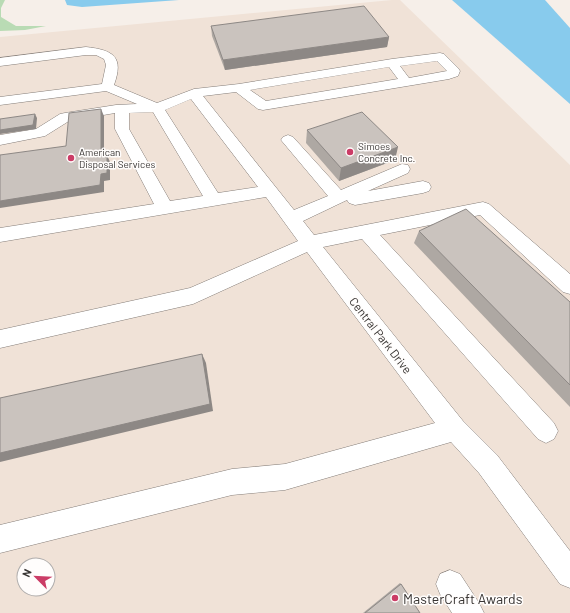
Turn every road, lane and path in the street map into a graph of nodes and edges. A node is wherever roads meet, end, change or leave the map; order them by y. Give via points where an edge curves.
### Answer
1 (0, 62) edge
2 (392, 63) junction
3 (406, 82) junction
4 (106, 87) junction
5 (239, 88) junction
6 (194, 93) junction
7 (0, 101) edge
8 (157, 108) junction
9 (122, 109) junction
10 (0, 140) edge
11 (288, 140) dead end
12 (402, 169) dead end
13 (422, 186) dead end
14 (270, 191) junction
15 (339, 198) junction
16 (214, 200) junction
17 (323, 204) junction
18 (165, 208) junction
19 (291, 219) junction
20 (366, 232) junction
21 (0, 234) edge
22 (310, 243) junction
23 (570, 286) edge
24 (0, 339) edge
25 (455, 429) junction
26 (546, 431) dead end
27 (0, 539) edge
28 (570, 574) edge
29 (450, 584) dead end
30 (469, 613) edge

1 - 4 street via 98,51 108,55 112,60 113,72
2 - 3 street
2 - 3 street via 440,57 454,71 449,75
2 - 5 street
3 - 5 street via 263,106
4 - 7 street
4 - 8 street
5 - 6 street
6 - 8 street
6 - 14 street, Central Park Drive
8 - 9 street
8 - 16 street
9 - 10 street via 65,117 40,133
9 - 18 street via 122,129
11 - 15 street
12 - 15 street
13 - 17 street
14 - 16 street
14 - 19 street, Central Park Drive
15 - 17 street
16 - 18 street
17 - 19 street
18 - 21 street
19 - 22 street, Central Park Drive
20 - 22 street
20 - 23 street via 483,208
20 - 26 street
22 - 24 street via 193,296
22 - 25 street, Central Park Drive
25 - 27 street via 285,477 232,482
25 - 28 street, Central Park Drive via 488,464
29 - 30 street

